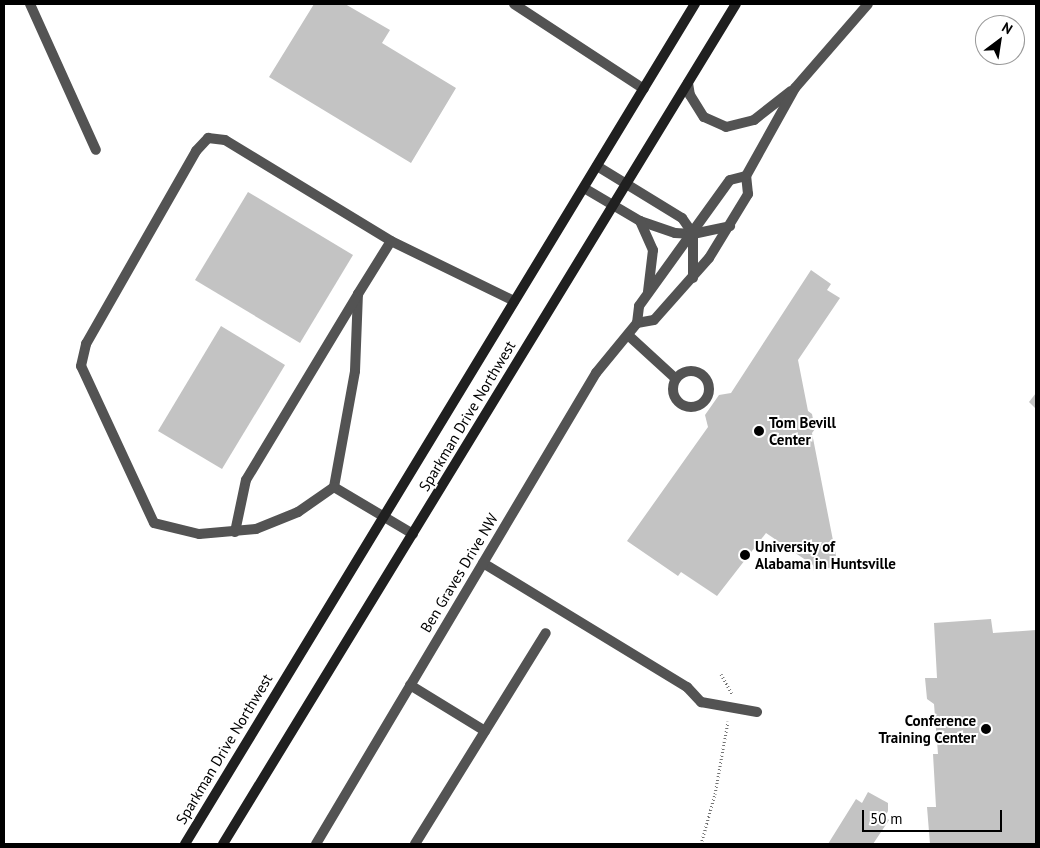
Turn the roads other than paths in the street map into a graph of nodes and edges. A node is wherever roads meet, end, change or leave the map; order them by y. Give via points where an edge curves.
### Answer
1 (30, 4) edge
2 (514, 4) edge
3 (695, 4) edge
4 (736, 4) edge
5 (868, 4) edge
6 (688, 83) junction
7 (795, 88) junction
8 (644, 89) junction
9 (96, 150) dead end
10 (597, 166) junction
11 (746, 176) junction
12 (626, 184) junction
13 (584, 188) junction
14 (614, 205) junction
15 (640, 221) junction
16 (730, 226) junction
17 (693, 234) junction
18 (390, 241) junction
19 (693, 278) junction
20 (358, 294) junction
21 (648, 294) junction
22 (514, 301) junction
23 (637, 324) junction
24 (628, 335) junction
25 (676, 379) dead end
26 (334, 487) junction
27 (385, 516) junction
28 (235, 532) junction
29 (413, 534) junction
30 (483, 563) junction
31 (546, 633) dead end
32 (410, 685) junction
33 (757, 712) dead end
34 (485, 731) junction
35 (184, 844) edge
36 (223, 844) edge
37 (316, 844) edge
38 (415, 844) edge

1 - 9 street
2 - 8 street
3 - 8 main road, Sparkman Drive Northwest
4 - 6 main road, Sparkman Drive Northwest
5 - 7 street, Ben Graves Drive NW
6 - 7 street via 690,96 704,117 726,127 754,120
6 - 12 main road, Sparkman Drive Northwest
7 - 11 street, Ben Graves Drive NW
8 - 10 main road, Sparkman Drive Northwest
10 - 12 street
10 - 13 main road, Sparkman Drive Northwest
11 - 16 street, Ben Graves Drive NW via 748,194
11 - 17 street, Ben Graves Drive NW via 730,180
12 - 14 main road, Sparkman Drive Northwest
12 - 17 street via 682,218
13 - 14 street
13 - 22 main road, Sparkman Drive Northwest
14 - 15 street
14 - 29 main road, Sparkman Drive Northwest
15 - 17 street via 675,233
15 - 21 street via 653,250
16 - 17 street
16 - 19 street, Ben Graves Drive NW
17 - 19 street
17 - 21 street, Ben Graves Drive NW
18 - 20 street
18 - 22 street
18 - 28 street via 225,140 208,138 196,151 86,344 81,366 154,523 199,534
19 - 23 street, Ben Graves Drive NW via 654,320
20 - 26 street via 355,371
20 - 28 street via 246,480
21 - 23 street, Ben Graves Drive NW via 639,306
22 - 27 main road, Sparkman Drive Northwest
23 - 24 street, Ben Graves Drive NW
24 - 25 street
24 - 30 street, Ben Graves Drive NW via 596,373
26 - 27 street
26 - 28 street via 298,512 256,529
27 - 29 street
27 - 35 main road, Sparkman Drive Northwest
29 - 36 main road, Sparkman Drive Northwest
30 - 32 street, Ben Graves Drive NW
30 - 33 street via 687,687 701,702
31 - 34 street
32 - 34 street
32 - 37 street, Ben Graves Drive NW
34 - 38 street

